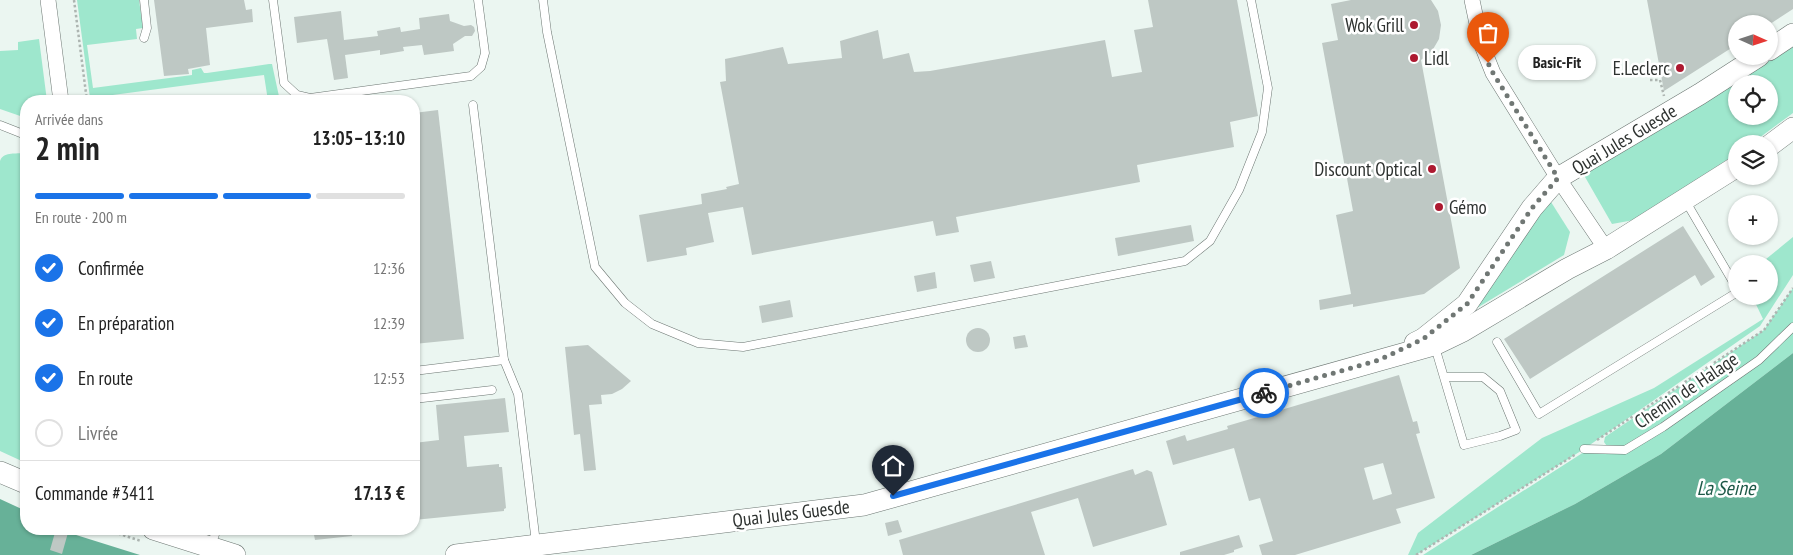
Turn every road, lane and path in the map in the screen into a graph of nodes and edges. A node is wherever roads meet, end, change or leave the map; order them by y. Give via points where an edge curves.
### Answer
1 (48, 0) edge
2 (74, 0) edge
3 (144, 0) edge
4 (273, 0) edge
5 (478, 0) edge
6 (544, 0) edge
7 (1251, 0) edge
8 (1472, 0) edge
9 (1793, 34) edge
10 (144, 38) dead end
11 (1778, 44) edge
12 (1745, 65) edge
13 (1650, 80) dead end
14 (1663, 94) dead end
15 (60, 95) edge
16 (86, 95) edge
17 (297, 95) edge
18 (332, 95) edge
19 (472, 105) dead end
20 (0, 125) edge
21 (1793, 128) edge
22 (20, 133) edge
23 (1778, 139) edge
24 (1728, 172) edge
25 (1558, 178) junction
26 (1684, 199) junction
27 (1606, 249) junction
28 (1728, 273) edge
29 (1793, 288) edge
30 (1728, 298) edge
31 (1793, 327) edge
32 (1497, 342) dead end
33 (1434, 345) junction
34 (504, 360) junction
35 (1379, 360) junction
36 (420, 370) edge
37 (1444, 377) junction
38 (492, 390) dead end
39 (420, 398) edge
40 (1584, 449) junction
41 (0, 472) edge
42 (20, 480) edge
43 (194, 535) edge
44 (214, 538) edge
45 (536, 545) junction
46 (235, 555) edge
47 (456, 555) edge
48 (1416, 555) edge

1 - 15 street
2 - 16 path
3 - 10 lane via 147,28
4 - 17 lane via 284,83
5 - 18 lane via 485,53 481,67 472,76
6 - 7 lane via 547,32 595,267 624,303 652,324 698,343 744,347 1185,262 1210,241 1239,190 1262,132 1268,88
8 - 25 street via 1481,43 1493,73
9 - 11 main road
12 - 25 main road, Quai Jules Guesde
13 - 14 path via 1660,80
19 - 34 lane
20 - 22 lane
21 - 23 main road
24 - 26 main road, Quai Jules Guesde
25 - 27 street
25 - 35 main road, Quai Jules Guesde via 1532,208 1467,304 1423,339
26 - 27 main road, Quai Jules Guesde
26 - 28 lane
27 - 33 main road, Quai Jules Guesde via 1463,332
29 - 40 path via 1764,330
30 - 32 lane via 1539,414
31 - 40 lane, Chemin de Halage via 1759,360 1625,450
33 - 35 main road, Quai Jules Guesde
33 - 37 lane
34 - 36 lane
34 - 45 lane via 518,394
35 - 45 main road, Quai Jules Guesde via 864,505
37 - 37 lane via 1464,445 1516,430 1500,391 1483,377
38 - 39 lane
40 - 48 path
41 - 42 main road
43 - 44 main road
44 - 46 main road
45 - 47 main road, Quai Jules Guesde

